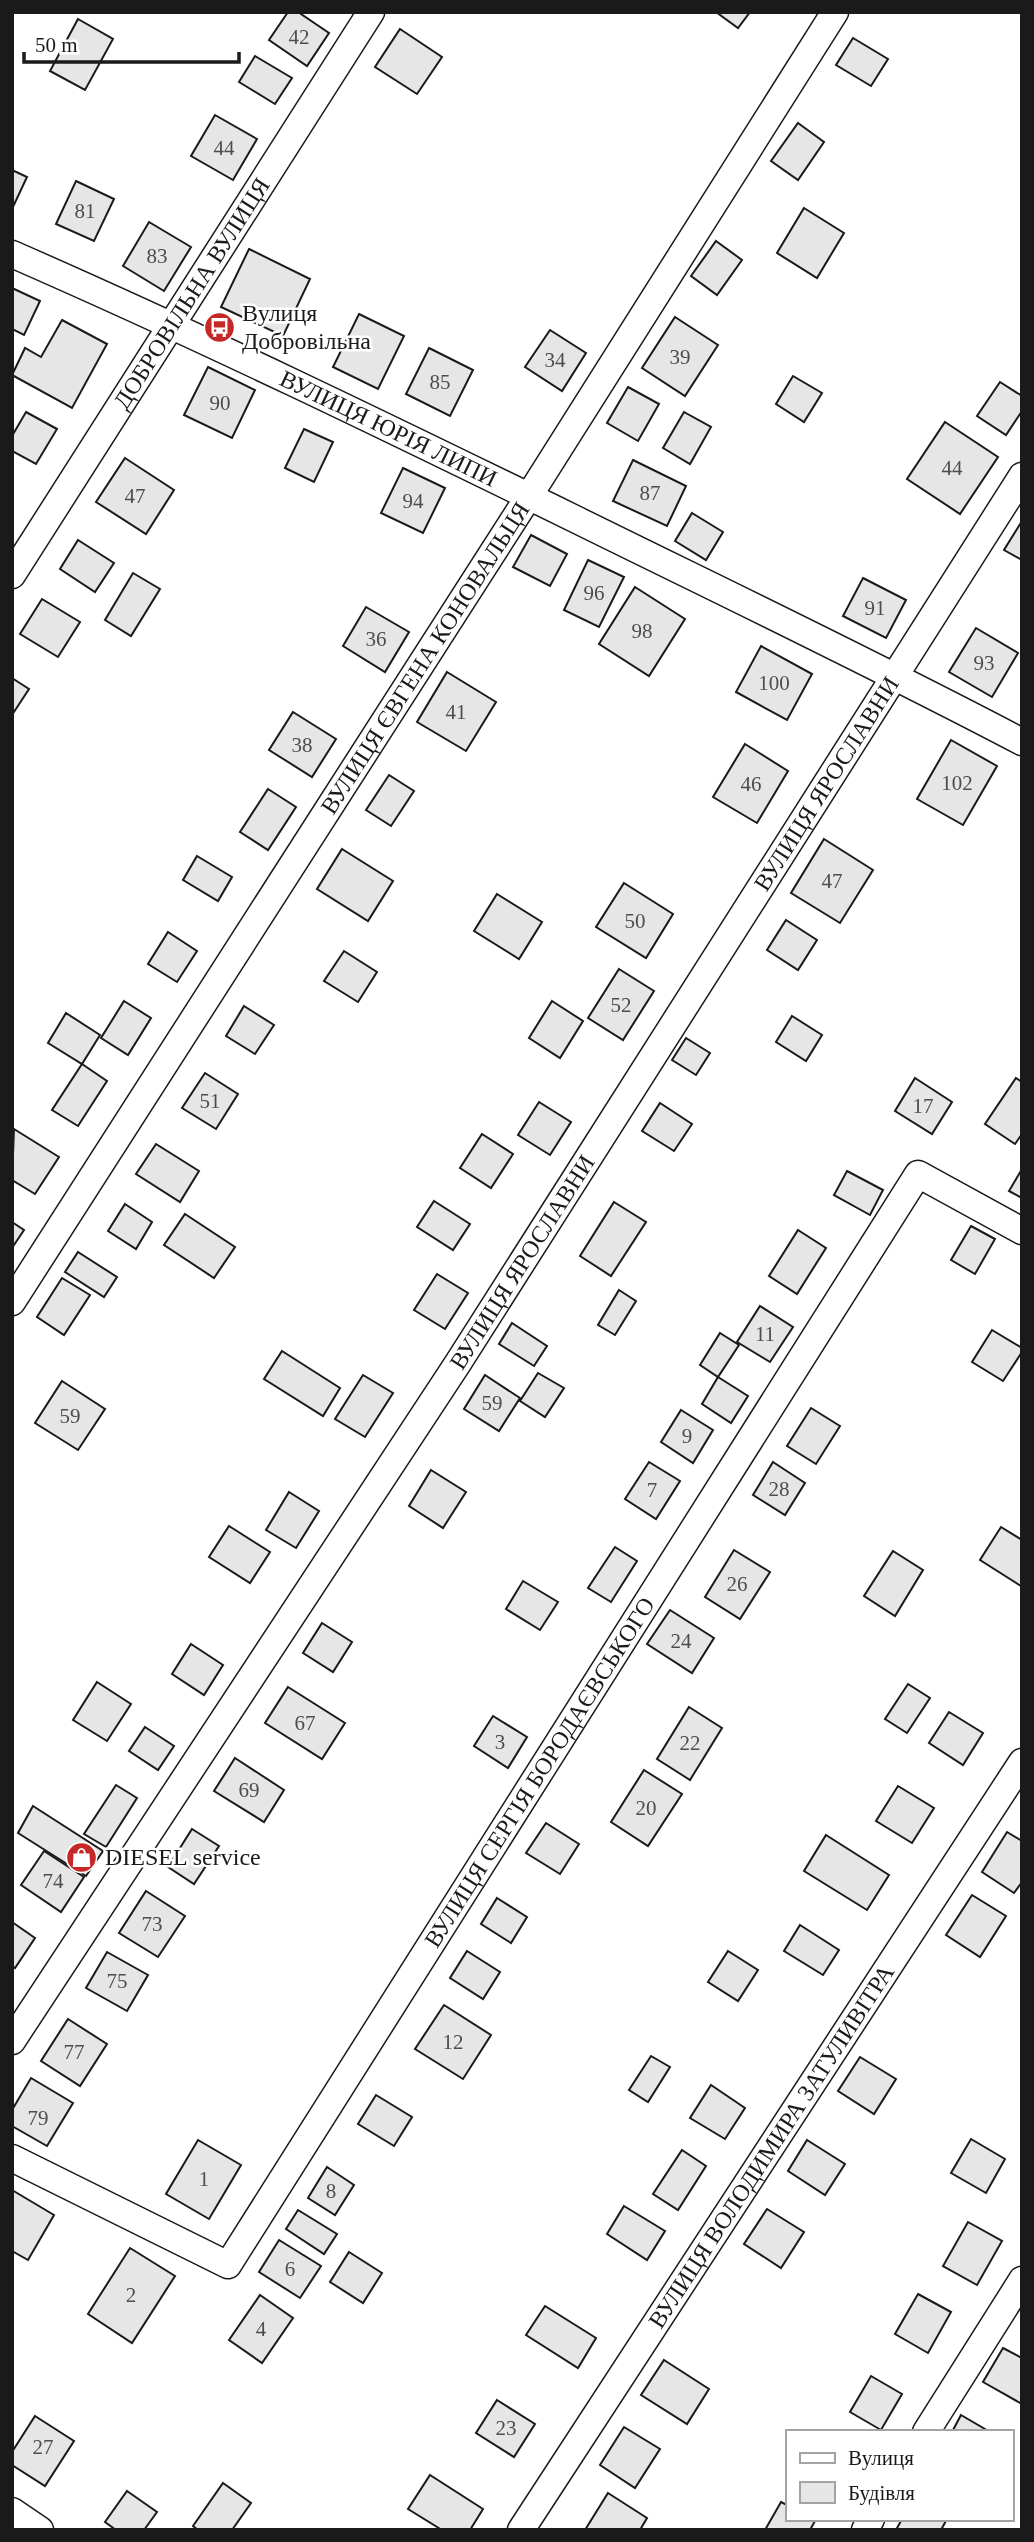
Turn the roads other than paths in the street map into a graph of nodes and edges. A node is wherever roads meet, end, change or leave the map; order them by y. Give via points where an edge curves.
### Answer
1 (371, 12) edge
2 (835, 12) edge
3 (12, 254) edge
4 (171, 323) junction
5 (1022, 476) edge
6 (529, 496) junction
7 (12, 575) edge
8 (894, 675) junction
9 (1022, 742) edge
10 (1022, 1231) edge
11 (12, 1302) edge
12 (1022, 1762) edge
13 (12, 2041) edge
14 (12, 2158) edge
15 (1022, 2280) edge
16 (927, 2430) edge
17 (12, 2511) edge
18 (40, 2530) edge
19 (521, 2530) edge

1 - 4 street, ДОБРОВІЛЬНА ВУЛИЦЯ
2 - 6 street, ВУЛИЦЯ ЄВГЕНА КОНОВАЛЬЦЯ
3 - 4 street, ВУЛИЦЯ ЮРІЯ ЛИПИ
4 - 6 street, ВУЛИЦЯ ЮРІЯ ЛИПИ
4 - 7 street, ДОБРОВІЛЬНА ВУЛИЦЯ
5 - 8 street, ВУЛИЦЯ ЯРОСЛАВНИ
6 - 8 street, ВУЛИЦЯ ЮРІЯ ЛИПИ
6 - 11 street, ВУЛИЦЯ ЄВГЕНА КОНОВАЛЬЦЯ
8 - 9 street, ВУЛИЦЯ ЮРІЯ ЛИПИ
8 - 13 street, ВУЛИЦЯ ЯРОСЛАВНИ via 458,1363
10 - 14 street, ВУЛИЦЯ СЕРГІЯ БОРОДАЄВСЬКОГО via 918,1174 228,2265
12 - 19 street, ВУЛИЦЯ ВОЛОДИМИРА ЗАТУЛИВІТРА
15 - 16 street
17 - 18 street

